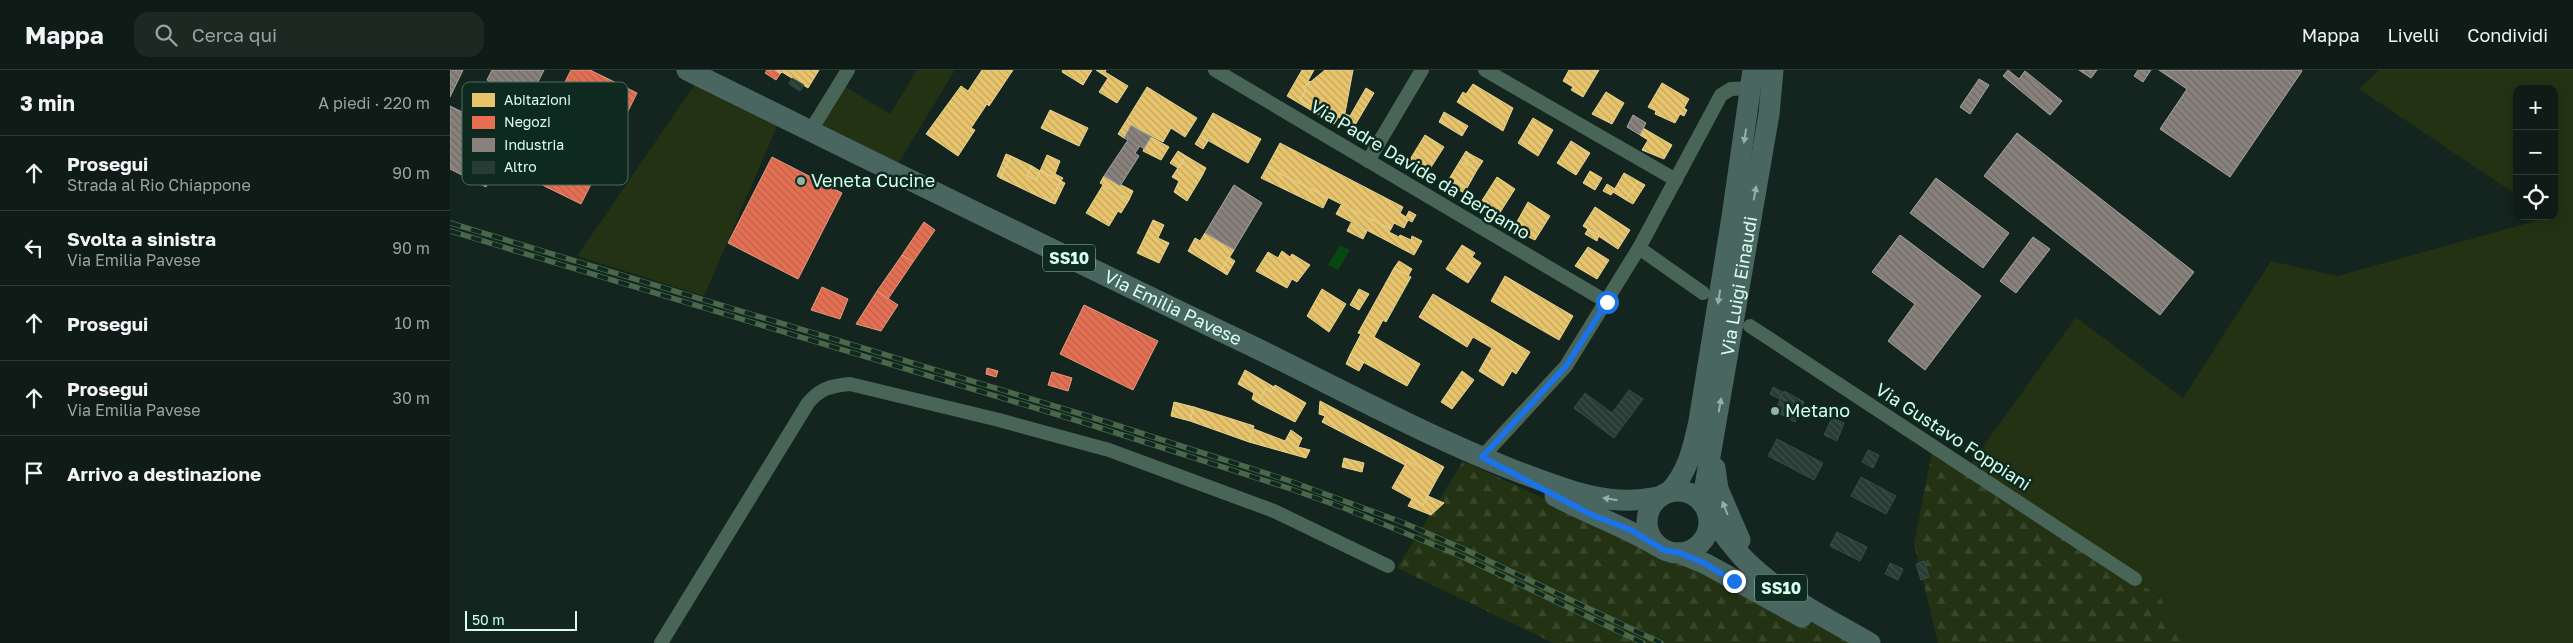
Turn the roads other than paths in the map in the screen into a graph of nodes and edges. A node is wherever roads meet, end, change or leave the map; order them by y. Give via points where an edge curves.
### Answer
1 (686, 70) edge
2 (848, 70) edge
3 (1215, 70) edge
4 (1411, 70) edge
5 (1422, 70) edge
6 (1485, 70) edge
7 (1773, 70) edge
8 (1752, 79) edge
9 (1413, 87) junction
10 (811, 130) junction
11 (1368, 161) junction
12 (1676, 180) junction
13 (1639, 248) junction
14 (1703, 293) dead end
15 (1607, 302) junction
16 (1750, 326) dead end
17 (1712, 453) junction
18 (1491, 461) junction
19 (1664, 494) junction
20 (1705, 508) junction
21 (1657, 546) junction
22 (1680, 553) junction
23 (1388, 566) dead end
24 (2135, 579) dead end
25 (1797, 600) junction
26 (661, 643) edge
27 (1849, 643) edge
28 (1870, 643) edge

1 - 10 main road, Via Emilia Pavese / SS10
2 - 10 street
3 - 11 street, Via Padre Davide da Bergamo
4 - 9 street
5 - 9 street
6 - 12 street
17 -> 7 main road, Via Luigi Einaudi via 1770,114
8 - 12 street via 1721,96
8 -> 19 main road, Via Luigi Einaudi via 1699,420 1692,451 1677,484
9 - 11 street
10 - 18 main road, Via Emilia Pavese / SS10
11 - 15 street, Via Padre Davide da Bergamo
12 - 13 street
13 - 14 street
13 - 15 street
15 - 18 street via 1566,366
16 - 24 street, Via Gustavo Foppiani
17 - 20 main road, Via Luigi Einaudi
25 -> 17 main road via 1740,541 1718,490
19 -> 18 main road, Via Emilia Pavese / SS10 via 1640,501 1605,499 1564,488
18 - 21 main road, Via Emilia Pavese / SS10
19 - 20 main road, SS10 via 1688,492
19 - 21 main road via 1649,508 1646,521 1649,535
20 - 22 main road via 1709,523 1704,540 1689,551
20 - 25 main road, SS10 via 1749,564
21 - 22 main road, SS10
22 - 27 main road, SS10 via 1706,564
23 - 26 street via 1274,511 1109,450 850,384 828,386 817,392 808,403
25 - 28 main road, SS10

